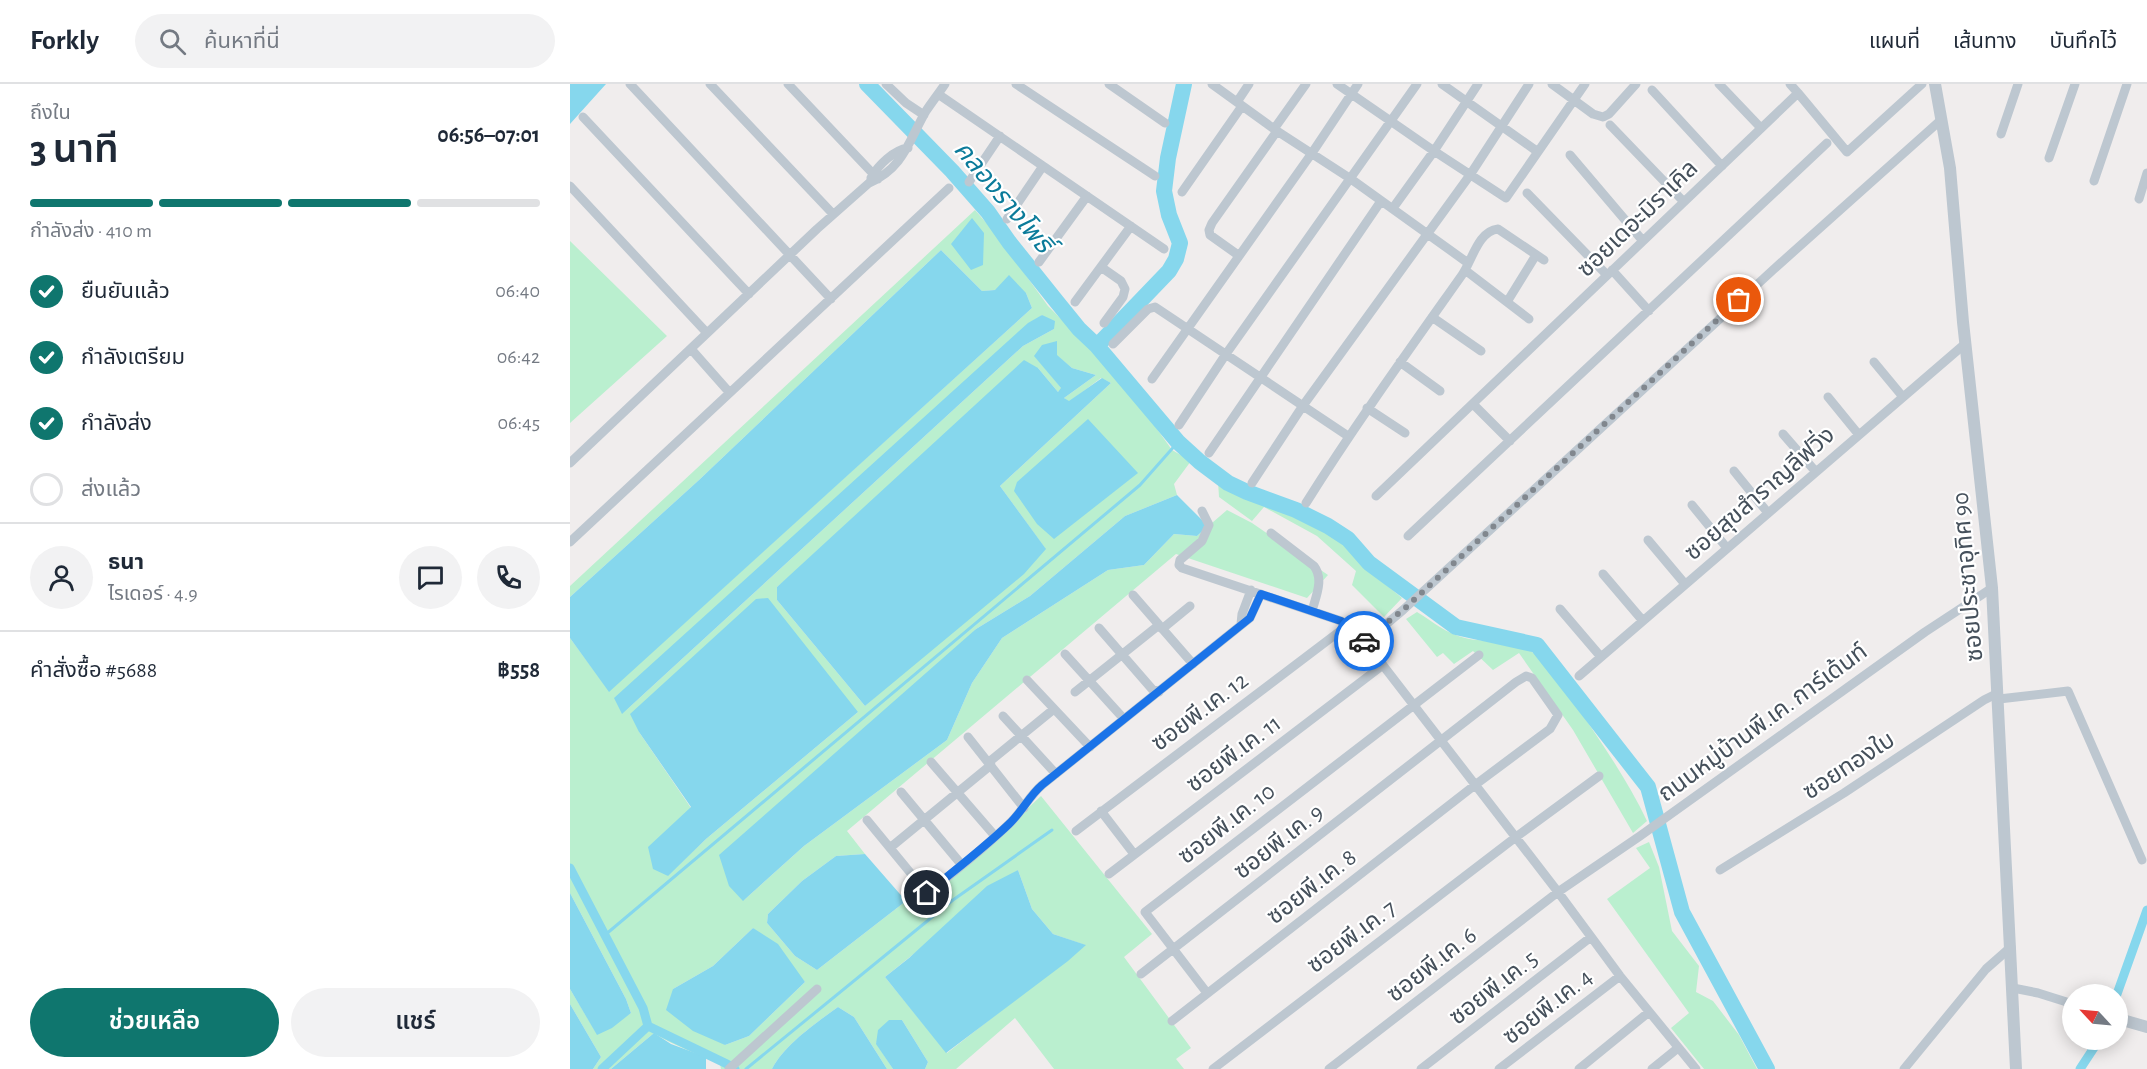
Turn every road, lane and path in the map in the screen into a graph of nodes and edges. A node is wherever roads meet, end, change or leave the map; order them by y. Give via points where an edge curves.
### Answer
1 (630, 84) edge
2 (710, 84) edge
3 (788, 84) edge
4 (886, 84) edge
5 (945, 84) edge
6 (1016, 84) edge
7 (1109, 84) edge
8 (1212, 84) edge
9 (1249, 84) edge
10 (1306, 84) edge
11 (1337, 84) edge
12 (1358, 84) edge
13 (1418, 84) edge
14 (1442, 84) edge
15 (1478, 84) edge
16 (1529, 84) edge
17 (1552, 84) edge
18 (1585, 84) edge
19 (1636, 84) edge
20 (1719, 84) edge
21 (1790, 84) edge
22 (1923, 84) edge
23 (1935, 84) edge
24 (2018, 84) edge
25 (2075, 84) edge
26 (2127, 84) edge
27 (1652, 90) dead end
28 (1798, 93) junction
29 (938, 94) junction
30 (1352, 94) junction
31 (1574, 100) junction
32 (1467, 102) junction
33 (1240, 104) junction
34 (583, 117) dead end
35 (923, 117) junction
36 (1942, 119) junction
37 (1392, 120) junction
38 (1165, 123) dead end
39 (1502, 125) junction
40 (1610, 125) dead end
41 (1761, 128) junction
42 (1276, 130) junction
43 (2001, 134) dead end
44 (1000, 136) junction
45 (1827, 143) dead end
46 (1434, 151) junction
47 (1538, 152) junction
48 (1312, 153) junction
49 (1570, 155) dead end
50 (2049, 158) dead end
51 (1043, 166) junction
52 (1722, 166) junction
53 (2147, 173) edge
54 (1470, 175) junction
55 (1155, 176) dead end
56 (874, 178) junction
57 (1351, 179) junction
58 (2094, 180) dead end
59 (969, 182) dead end
60 (570, 186) edge
61 (949, 188) dead end
62 (1182, 192) dead end
63 (1527, 193) dead end
64 (1087, 196) junction
65 (2139, 199) dead end
66 (1381, 201) junction
67 (1684, 202) junction
68 (1393, 208) junction
69 (833, 214) junction
70 (1007, 219) dead end
71 (1131, 226) junction
72 (1428, 233) junction
73 (1644, 241) junction
74 (1164, 249) dead end
75 (790, 255) junction
76 (1238, 255) junction
77 (1039, 262) dead end
78 (1101, 267) junction
79 (1466, 267) junction
80 (1610, 273) junction
81 (749, 294) junction
82 (831, 298) junction
83 (1075, 302) dead end
84 (1507, 302) junction
85 (1648, 311) junction
86 (1432, 317) junction
87 (1529, 319) dead end
88 (1104, 323) dead end
89 (1186, 329) junction
90 (707, 333) junction
91 (1966, 343) junction
92 (1113, 344) dead end
93 (691, 349) junction
94 (1481, 351) dead end
95 (1226, 354) junction
96 (1400, 362) junction
97 (1874, 362) dead end
98 (1261, 378) junction
99 (1152, 379) dead end
100 (1440, 391) dead end
101 (729, 392) junction
102 (1828, 397) dead end
103 (1903, 397) junction
104 (1473, 404) junction
105 (1302, 407) junction
106 (1368, 408) junction
107 (1179, 425) dead end
108 (1405, 433) dead end
109 (1784, 434) dead end
110 (1859, 435) junction
111 (1348, 436) junction
112 (1510, 441) junction
113 (1209, 453) dead end
114 (570, 463) edge
115 (1734, 471) dead end
116 (1816, 472) junction
117 (1252, 483) dead end
118 (1376, 496) dead end
119 (1306, 503) dead end
120 (1692, 505) dead end
121 (1202, 511) dead end
122 (1768, 513) junction
123 (1271, 533) dead end
124 (1408, 536) dead end
125 (1648, 540) dead end
126 (570, 542) edge
127 (1727, 548) junction
128 (1604, 574) dead end
129 (1686, 584) junction
130 (1992, 588) junction
131 (1251, 590) junction
132 (1261, 594) junction
133 (1132, 595) dead end
134 (1190, 606) dead end
135 (1560, 609) dead end
136 (1312, 611) junction
137 (1643, 621) junction
138 (1241, 624) junction
139 (1348, 625) junction
140 (1160, 627) junction
141 (1099, 628) dead end
142 (1365, 642) junction
143 (1065, 654) dead end
144 (1122, 654) junction
145 (1479, 655) dead end
146 (1601, 657) junction
147 (1193, 664) junction
148 (1383, 665) junction
149 (1579, 676) dead end
150 (1027, 680) dead end
151 (1089, 681) junction
152 (1075, 692) dead end
153 (1159, 692) junction
154 (1998, 696) junction
155 (1413, 705) junction
156 (1054, 709) junction
157 (1003, 716) dead end
158 (1124, 719) junction
159 (1022, 736) junction
160 (968, 737) dead end
161 (1441, 741) junction
162 (1089, 747) junction
163 (931, 762) dead end
164 (990, 764) junction
165 (1056, 774) junction
166 (1599, 776) dead end
167 (1475, 785) junction
168 (901, 792) dead end
169 (958, 792) junction
170 (1024, 808) junction
171 (1101, 812) junction
172 (867, 820) dead end
173 (925, 821) junction
174 (1076, 831) dead end
175 (995, 836) junction
176 (1516, 837) junction
177 (891, 847) junction
178 (1134, 854) junction
179 (2142, 860) dead end
180 (961, 864) junction
181 (1720, 870) dead end
182 (1109, 874) dead end
183 (1558, 892) junction
184 (927, 893) junction
185 (915, 902) dead end
186 (1591, 937) junction
187 (2011, 947) junction
188 (1174, 948) junction
189 (1141, 974) dead end
190 (1620, 976) junction
191 (2013, 988) junction
192 (817, 989) dead end
193 (1207, 993) junction
194 (2062, 1001) edge
195 (1649, 1012) junction
196 (1173, 1021) dead end
197 (2128, 1022) edge
198 (2147, 1027) edge
199 (1678, 1048) junction
200 (729, 1069) edge
201 (1213, 1069) edge
202 (1329, 1069) edge
203 (1421, 1069) edge
204 (1499, 1069) edge
205 (1579, 1069) edge
206 (1652, 1069) edge
207 (1696, 1069) edge
208 (1904, 1069) edge
209 (2016, 1069) edge

1 - 75 street
2 - 69 street
3 - 56 street
4 - 35 street
5 - 29 street
6 - 55 street
7 - 38 street
8 - 33 street
9 - 33 street
10 - 42 street
11 - 30 street
12 - 30 street
13 - 37 street
14 - 32 street
15 - 32 street
16 - 39 street
17 - 31 street
18 - 31 street
19 - 31 street via 1603,117
20 - 41 street
21 - 28 street
22 - 28 street via 1847,152
23 - 36 street, ซอยประชาอุทิศ 90
24 - 43 street
25 - 50 street
26 - 58 street
27 - 52 street
28 - 41 street, ซอยเดอะมิราเคิล
29 - 35 street
29 - 44 street
30 - 37 street
30 - 48 street
31 - 47 street
32 - 39 street
32 - 46 street
33 - 42 street
33 - 62 street
34 - 81 street
35 - 56 street via 910,144 899,149
36 - 91 street, ซอยประชาอุทิศ 90
36 - 142 street
37 - 46 street
37 - 57 street
39 - 47 street
39 - 54 street
40 - 67 street
41 - 52 street, ซอยเดอะมิราเคิล
42 - 48 street
42 - 76 street via 1209,230 1210,235
44 - 51 street
44 - 59 street
45 - 85 street
46 - 54 street
46 - 68 street
47 - 54 street via 1506,198
48 - 57 street
48 - 76 street
49 - 73 street
51 - 64 street
51 - 70 street
52 - 67 street, ซอยเดอะมิราเคิล
53 - 65 street
54 - 72 street
56 - 69 street
57 - 66 street
57 - 95 street
60 - 90 street
61 - 82 street
63 - 80 street
64 - 71 street
64 - 77 street
66 - 68 street
66 - 98 street
67 - 73 street, ซอยเดอะมิราเคิล
68 - 72 street
69 - 75 street
71 - 74 street
71 - 78 street
72 - 79 street
72 - 105 street
73 - 80 street, ซอยเดอะมิราเคิล
75 - 81 street
75 - 82 street
76 - 89 street
78 - 83 street
78 - 88 street via 1121,282 1125,290
79 - 84 street
79 - 84 street via 1486,234 1497,229 1540,257
79 - 86 street
80 - 85 street
80 - 104 street, ซอยเดอะมิราเคิล
81 - 90 street
82 - 101 street
84 - 87 street
85 - 112 street
86 - 94 street
86 - 96 street
89 - 92 street via 1151,307
89 - 95 street
89 - 99 street
90 - 93 street
91 - 103 street, ซอยสุขสำราญลีฟวิ่ง
91 - 130 street, ซอยประชาอุทิศ 90
93 - 101 street
93 - 114 street
95 - 98 street
95 - 107 street
96 - 100 street
96 - 106 street
97 - 103 street
98 - 105 street
98 - 113 street
101 - 126 street
102 - 110 street
103 - 110 street, ซอยสุขสำราญลีฟวิ่ง
104 - 112 street
104 - 118 street, ซอยเดอะมิราเคิล
105 - 111 street
105 - 117 street
106 - 108 street
106 - 111 street
109 - 116 street
110 - 116 street, ซอยสุขสำราญลีฟวิ่ง
111 - 119 street
112 - 124 street
115 - 122 street
116 - 122 street, ซอยสุขสำราญลีฟวิ่ง
120 - 127 street
121 - 131 street via 1208,520 1207,530 1179,565
122 - 127 street, ซอยสุขสำราญลีฟวิ่ง
123 - 136 street via 1318,572
125 - 129 street
127 - 129 street, ซอยสุขสำราญลีฟวิ่ง
128 - 137 street
129 - 137 street, ซอยสุขสำราญลีฟวิ่ง
130 - 154 street, ซอยประชาอุทิศ 90
130 - 183 street, ถนนหมู่บ้านพี.เค. การ์เด้นท์
131 - 132 street
131 - 138 street
132 - 136 street
132 - 138 street via 1250,618
133 - 140 street
134 - 140 street
135 - 146 street
136 - 139 street
137 - 146 street, ซอยสุขสำราญลีฟวิ่ง
138 - 147 street
139 - 142 street
139 - 171 street, ซอยพี.เค. 12
140 - 144 street
140 - 147 street
141 - 144 street
142 - 148 street
143 - 151 street
144 - 151 street
144 - 153 street
145 - 155 street
146 - 149 street, ซอยสุขสำราญลีฟวิ่ง
147 - 153 street
148 - 155 street
148 - 178 street, ซอยพี.เค. 11
150 - 156 street
151 - 152 street
151 - 158 street
153 - 158 street
154 - 179 street via 2068,691
154 - 181 street, ซอยทองใบ via 1984,700
154 - 187 street, ซอยประชาอุทิศ 90
155 - 161 street
155 - 188 street, ซอยพี.เค. 10 via 1145,912
156 - 159 street
156 - 162 street
157 - 159 street
158 - 162 street
159 - 164 street
159 - 165 street
160 - 164 street
161 - 167 street
161 - 167 street, ซอยพี.เค. 9 via 1526,676 1539,685 1558,715 1555,722
161 - 188 street, ซอยพี.เค. 9
162 - 165 street
163 - 169 street
164 - 169 street
164 - 170 street
165 - 170 street via 1036,790
166 - 176 street, ซอยพี.เค. 7
167 - 176 street
167 - 193 street, ซอยพี.เค. 8
168 - 173 street
169 - 173 street
169 - 175 street
170 - 175 street
171 - 174 street, ซอยพี.เค. 12
171 - 178 street
172 - 177 street
173 - 177 street
173 - 180 street
175 - 180 street
176 - 183 street
176 - 201 street, ซอยพี.เค. 7
177 - 184 street
178 - 182 street, ซอยพี.เค. 11
180 - 184 street
183 - 186 street
183 - 202 street, ซอยพี.เค. 6
184 - 185 street
186 - 190 street
186 - 203 street, ซอยพี.เค. 5
187 - 191 street, ซอยประชาอุทิศ 90
187 - 208 street via 1986,969
188 - 189 street, ซอยพี.เค. 9
188 - 193 street, ซอยพี.เค. 10
190 - 195 street
190 - 204 street, ซอยพี.เค. 4
191 - 194 street
191 - 209 street, ซอยประชาอุทิศ 90
192 - 200 street
193 - 196 street, ซอยพี.เค. 8
195 - 199 street
195 - 205 street
197 - 198 street
199 - 206 street
199 - 207 street

